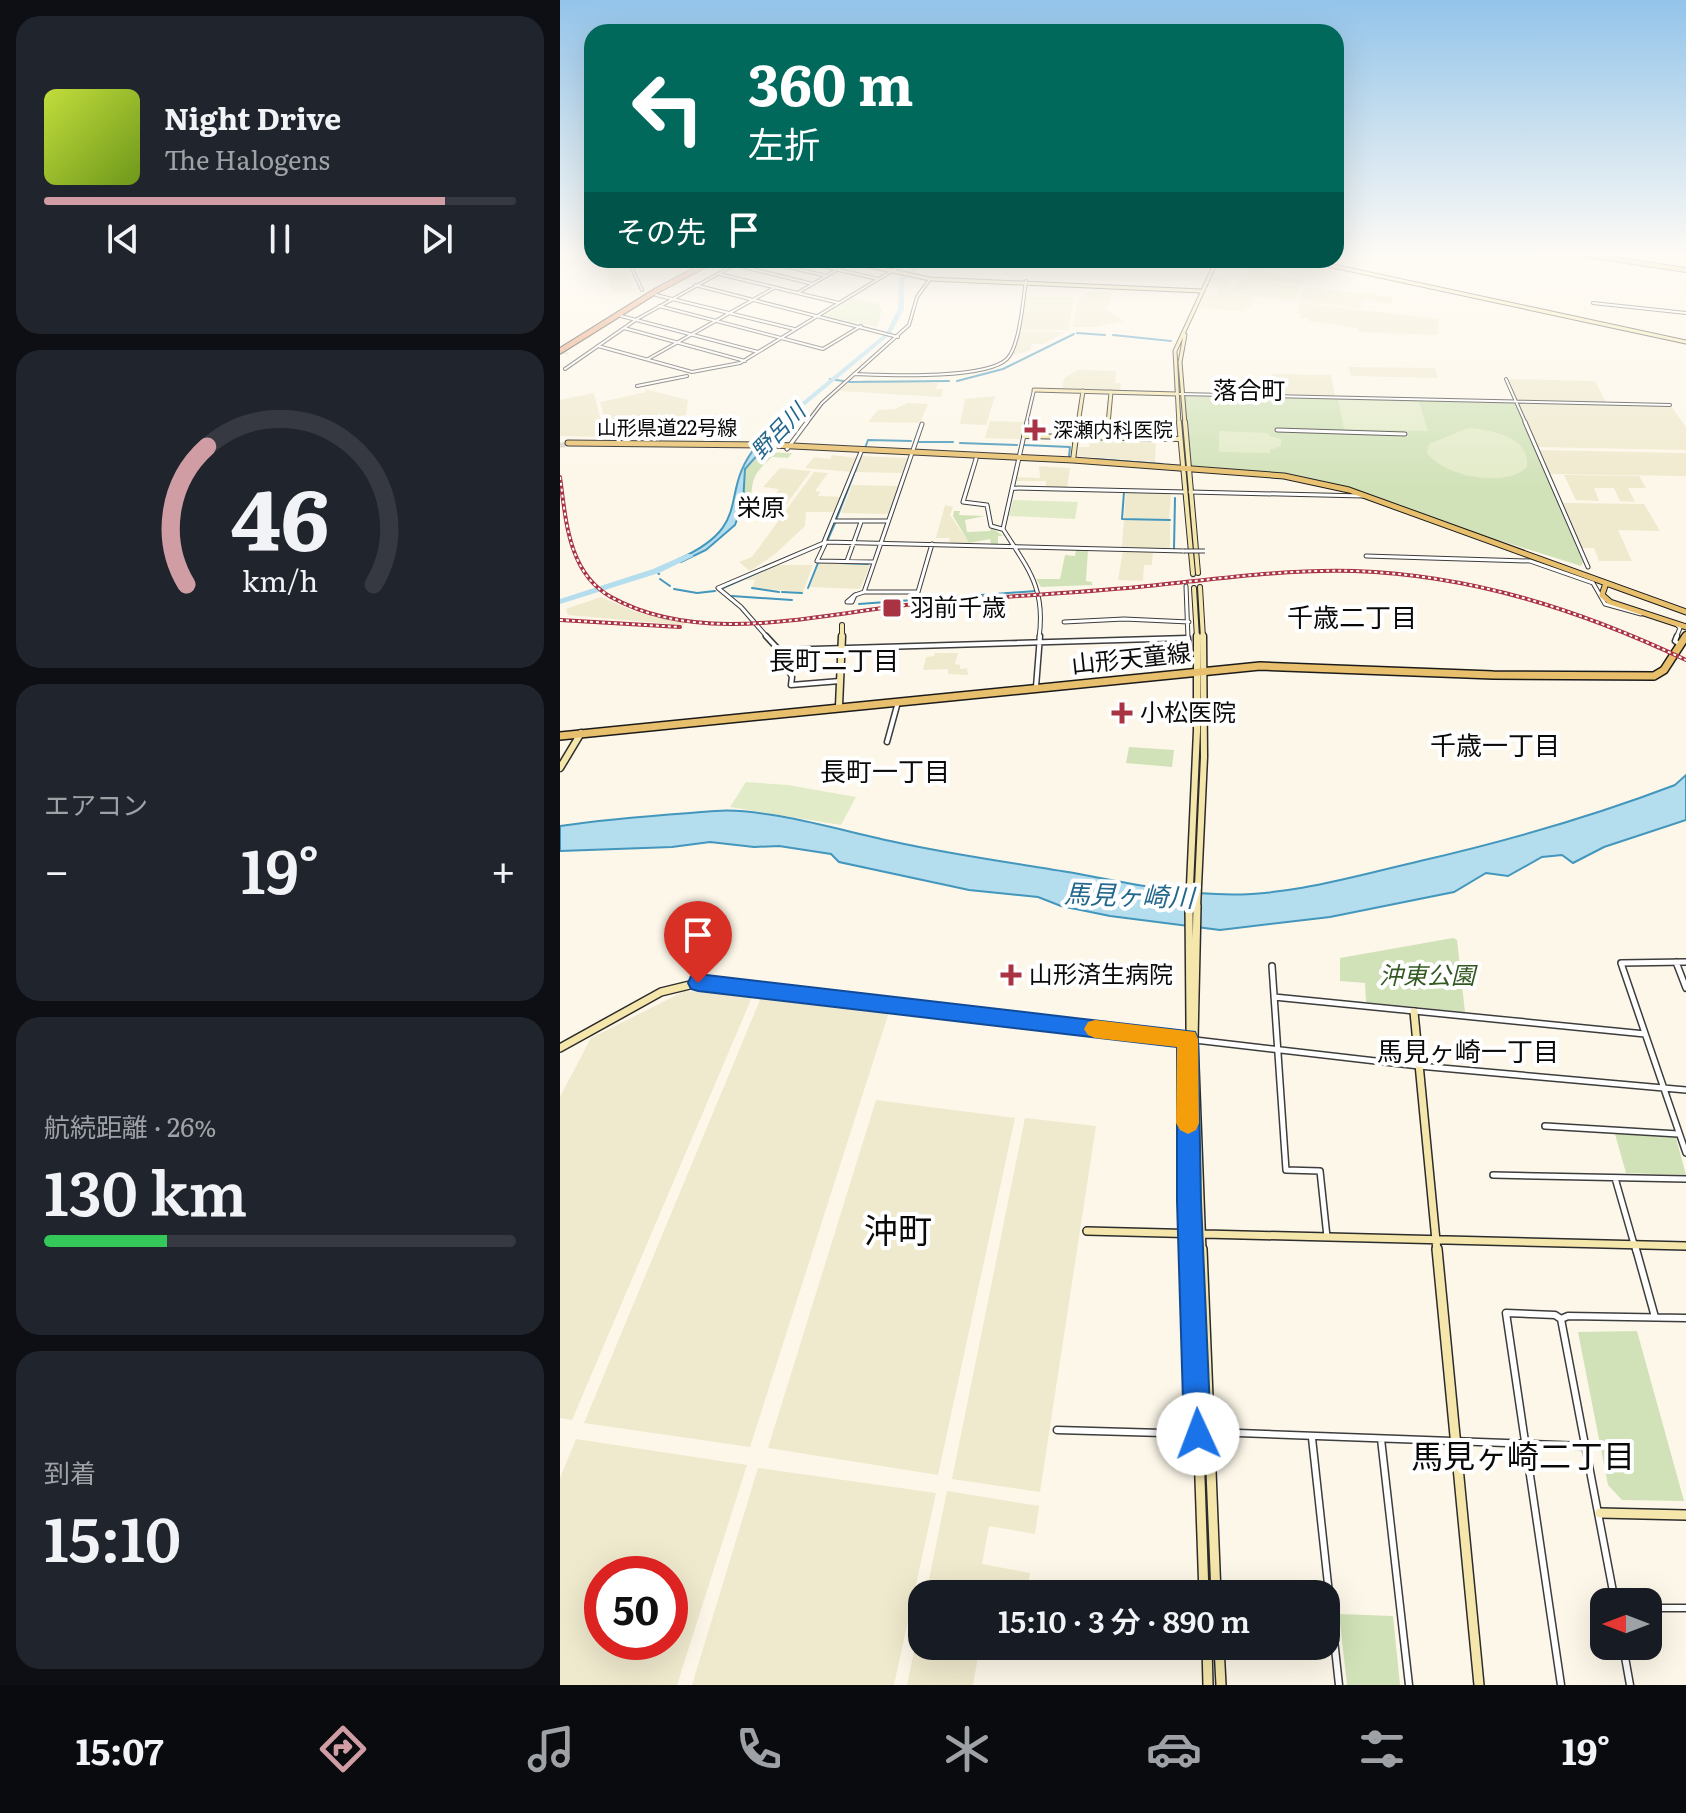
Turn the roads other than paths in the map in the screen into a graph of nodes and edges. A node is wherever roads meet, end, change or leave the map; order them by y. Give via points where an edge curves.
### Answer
1 (589, 333) edge
2 (617, 333) edge
3 (642, 333) edge
4 (686, 333) edge
5 (761, 333) edge
6 (791, 333) edge
7 (850, 333) edge
8 (879, 333) edge
9 (901, 333) edge
10 (1014, 333) edge
11 (1181, 333) edge
12 (1186, 333) edge
13 (1643, 333) edge
14 (691, 334) junction
15 (898, 337) junction
16 (782, 338) junction
17 (678, 342) junction
18 (1686, 342) edge
19 (598, 346) junction
20 (560, 350) tunnel mouth
21 (759, 352) junction
22 (648, 359) junction
23 (745, 361) junction
24 (565, 369) dead end
25 (854, 374) junction
26 (687, 376) dead end
27 (1506, 379) dead end
28 (637, 386) dead end
29 (1034, 390) joint
30 (1083, 391) junction
31 (1111, 392) junction
32 (1180, 394) junction
33 (1516, 401) junction
34 (1670, 405) dead end
35 (922, 424) dead end
36 (1277, 430) dead end
37 (1405, 434) dead end
38 (1024, 436) junction
39 (1076, 437) junction
40 (1107, 438) junction
41 (1179, 439) junction
42 (567, 444) dead end
43 (788, 447) junction
44 (861, 452) junction
45 (911, 454) junction
46 (976, 459) junction
47 (1018, 459) junction
48 (1073, 460) junction
49 (1184, 470) junction
50 (1012, 488) junction
51 (1187, 492) junction
52 (1365, 496) junction
53 (834, 521) junction
54 (861, 521) junction
55 (888, 521) junction
56 (1003, 529) junction
57 (825, 542) junction
58 (853, 542) junction
59 (881, 543) junction
60 (932, 544) junction
61 (1013, 546) junction
62 (1205, 551) dead end
63 (1366, 556) dead end
64 (847, 561) junction
65 (874, 562) junction
66 (1588, 567) dead end
67 (1196, 574) tunnel mouth
68 (1608, 583) junction
69 (1186, 586) tunnel mouth
70 (1197, 588) tunnel mouth
71 (864, 592) junction
72 (855, 595) dead end
73 (1684, 611) edge
74 (1064, 622) dead end
75 (1189, 622) junction
76 (842, 625) dead end
77 (1686, 625) edge
78 (1686, 635) edge
79 (1188, 638) junction
80 (1038, 643) junction
81 (1679, 644) junction
82 (841, 648) junction
83 (779, 650) junction
84 (1190, 662) dead end
85 (1203, 670) junction
86 (840, 681) junction
87 (1036, 687) junction
88 (898, 700) junction
89 (839, 706) junction
90 (581, 733) junction
91 (560, 736) edge
92 (887, 742) dead end
93 (560, 768) edge
94 (1676, 962) junction
95 (1686, 962) edge
96 (1272, 966) dead end
97 (1686, 988) edge
98 (1274, 997) junction
99 (1414, 1012) junction
100 (1645, 1034) junction
101 (1191, 1039) junction
102 (560, 1048) edge
103 (1275, 1049) junction
104 (1419, 1066) junction
105 (1664, 1088) junction
106 (1686, 1090) edge
107 (1545, 1126) dead end
108 (1679, 1135) junction
109 (1686, 1153) edge
110 (1493, 1175) dead end
111 (1615, 1178) junction
112 (1686, 1179) edge
113 (1087, 1231) dead end
114 (1190, 1233) junction
115 (1200, 1233) junction
116 (1327, 1237) junction
117 (1437, 1239) junction
118 (1634, 1244) junction
119 (1686, 1246) edge
120 (1655, 1317) junction
121 (1686, 1318) edge
122 (1561, 1319) junction
123 (1057, 1430) dead end
124 (1209, 1432) junction
125 (1198, 1434) junction
126 (1312, 1438) junction
127 (1381, 1439) junction
128 (1455, 1442) junction
129 (1525, 1445) junction
130 (1587, 1446) junction
131 (1600, 1513) junction
132 (1686, 1515) edge
133 (1203, 1580) edge
134 (1215, 1580) edge
135 (1613, 1588) edge
136 (1662, 1608) edge
137 (1686, 1608) edge
138 (1207, 1660) edge
139 (1220, 1660) edge
140 (1626, 1660) edge
141 (1208, 1685) edge
142 (1221, 1685) edge
143 (1339, 1685) edge
144 (1409, 1685) edge
145 (1479, 1685) edge
146 (1561, 1685) edge
147 (1630, 1685) edge

1 - 20 highway
2 - 19 street
3 - 17 street
4 - 14 street
5 - 16 street
6 - 16 street
7 - 16 street via 823,349
8 - 15 street
9 - 15 street
10 - 25 street via 1005,361 990,368
11 - 32 street via 1175,364
12 - 32 street
13 - 18 street
14 - 17 street
14 - 21 street
15 - 25 street
16 - 21 street
17 - 22 street
17 - 23 street
19 - 22 street
19 - 24 street
21 - 23 street
22 - 23 street via 696,372
25 - 43 street via 822,403
26 - 28 street
27 - 33 street
29 - 30 street
29 - 38 street
30 - 31 street
30 - 39 street
31 - 32 street
31 - 40 street
32 - 33 street
32 - 41 street
32 - 49 street
33 - 34 street
33 - 66 street
35 - 45 street
36 - 37 street
38 - 39 street
38 - 47 street
39 - 40 street
39 - 48 street
40 - 41 street
41 - 49 street
42 - 43 main road, 山形県道22号線
43 - 44 main road
43 - 45 main road, 山形県道22号線
44 - 45 main road
44 - 53 street
45 - 46 main road
45 - 47 main road, 山形県道22号線
45 - 55 street
46 - 47 main road
46 - 56 street via 963,502 987,505 991,526
47 - 48 main road
47 - 49 main road
47 - 50 street
48 - 49 main road
49 - 51 street
49 - 52 main road via 1267,475
50 - 51 street
50 - 56 street
51 - 52 street
51 - 67 street
52 - 68 main road
53 - 54 street
53 - 57 street
54 - 55 street
54 - 58 street
55 - 59 street
56 - 61 street
57 - 58 street
57 - 64 street via 817,561
57 - 83 street via 718,588
58 - 59 street
58 - 64 street
59 - 60 street
59 - 65 street
60 - 61 street
60 - 71 street via 918,592
61 - 62 street, bridge
61 - 80 street via 1039,589
63 - 81 street via 1534,562 1596,585 1608,605 1677,625
64 - 65 street
65 - 71 street
68 - 73 main road
68 - 77 main road via 1602,595 1612,605
69 - 75 street
70 - 85 street
71 - 72 street
74 - 75 street
75 - 79 street
76 - 82 street
78 - 81 main road, 山形天童線
79 - 80 street
79 - 84 street
80 - 82 street
80 - 87 street
81 - 85 main road, 山形天童線 via 1654,676 1278,666
82 - 83 street
82 - 86 street
83 - 86 street via 791,685
85 - 87 main road, 山形天童線
85 - 101 street
86 - 89 street
87 - 88 main road, 山形天童線
88 - 89 main road, 山形天童線
88 - 92 street
89 - 90 main road, 山形天童線
90 - 91 main road, 山形天童線
90 - 93 street
94 - 95 street
94 - 97 street
94 - 100 street via 1621,963
96 - 98 street
98 - 99 street
98 - 103 street
99 - 100 street
99 - 104 street
100 - 105 street
101 - 102 street via 698,983 661,992
101 - 103 street
101 - 114 street
101 - 115 street
103 - 104 street
103 - 116 street via 1286,1170 1320,1171
104 - 105 street
104 - 117 street
105 - 106 street
105 - 108 street
107 - 108 street
108 - 109 street
110 - 111 street
111 - 112 street
111 - 118 street
113 - 114 street
114 - 115 street
114 - 125 street
115 - 116 street
115 - 124 street
116 - 117 street
117 - 118 street
117 - 128 street
118 - 119 street
118 - 120 street
120 - 121 street
120 - 122 street
122 - 129 street via 1506,1313
122 - 130 street
123 - 125 street
124 - 126 street
124 - 134 street
125 - 133 street
126 - 127 street
126 - 143 street
127 - 128 street
127 - 144 street
128 - 129 street
128 - 145 street
129 - 130 street
129 - 146 street
130 - 131 street
131 - 132 street
131 - 135 street
136 - 137 street
138 - 141 street
139 - 142 street
140 - 147 street

